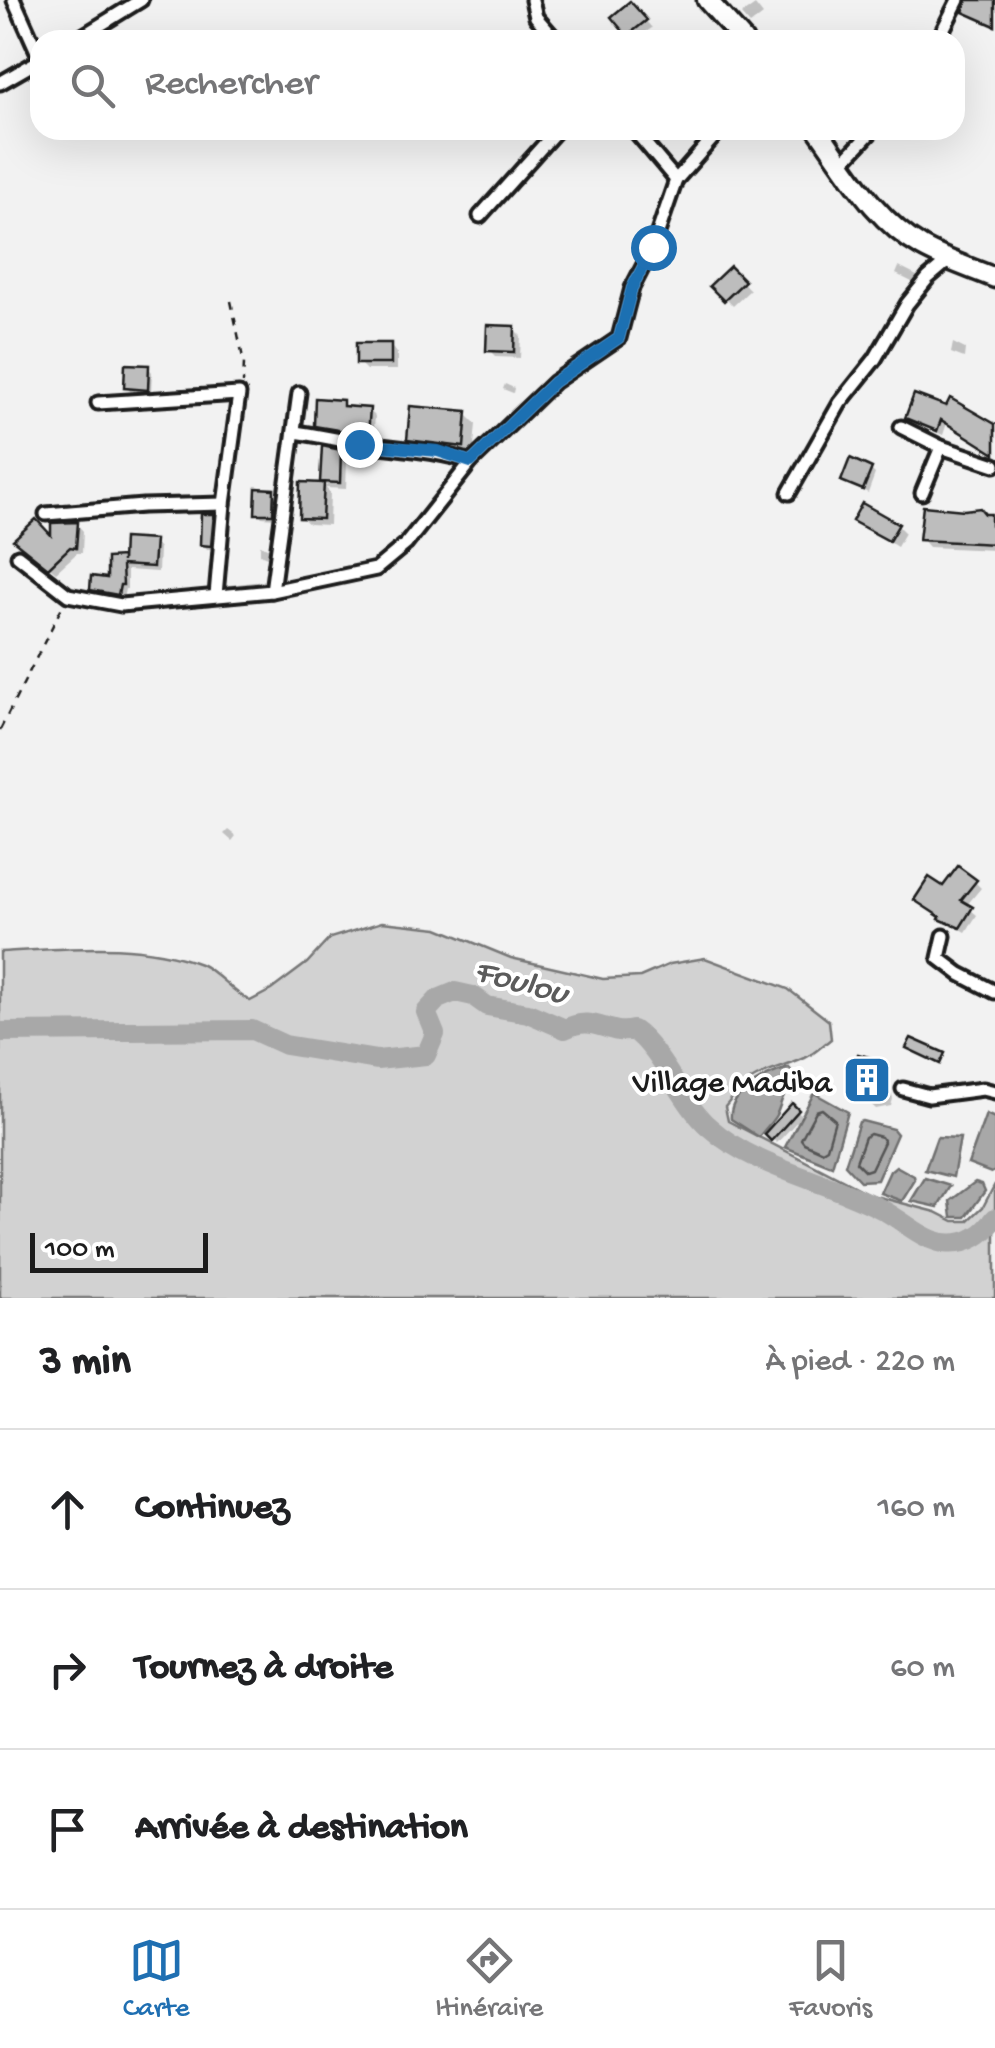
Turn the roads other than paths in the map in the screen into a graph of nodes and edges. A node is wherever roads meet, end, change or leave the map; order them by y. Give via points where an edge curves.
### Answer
1 (14, 0) edge
2 (141, 0) edge
3 (532, 0) edge
4 (707, 0) edge
5 (958, 0) edge
6 (92, 30) edge
7 (547, 30) edge
8 (735, 30) edge
9 (943, 30) edge
10 (30, 36) edge
11 (30, 65) edge
12 (0, 84) edge
13 (548, 140) edge
14 (642, 140) edge
15 (711, 140) edge
16 (825, 140) edge
17 (864, 140) edge
18 (842, 164) junction
19 (676, 180) junction
20 (480, 216) dead end
21 (949, 260) junction
22 (995, 278) edge
23 (300, 393) dead end
24 (98, 404) dead end
25 (900, 427) dead end
26 (294, 432) junction
27 (941, 447) junction
28 (471, 462) junction
29 (995, 464) edge
30 (789, 492) dead end
31 (922, 493) dead end
32 (224, 504) junction
33 (46, 514) dead end
34 (18, 556) dead end
35 (272, 590) junction
36 (216, 595) junction
37 (944, 936) dead end
38 (995, 992) edge
39 (902, 1089) dead end
40 (995, 1092) edge

1 - 10 street
2 - 6 street
3 - 7 street
4 - 8 street
5 - 9 street
11 - 12 street
13 - 20 street
14 - 19 street
15 - 19 street
16 - 18 street
17 - 18 street
18 - 21 street via 885,218
19 - 28 street via 619,338 554,382
21 - 22 street
21 - 30 street via 908,304
23 - 26 street
24 - 32 street via 239,394
25 - 27 street
26 - 28 street via 438,451
26 - 35 street
27 - 29 street
27 - 31 street
28 - 35 street via 406,544 376,569
32 - 33 street
32 - 36 street
34 - 36 street via 68,595 121,604
35 - 36 street
37 - 38 street via 939,958
39 - 40 street via 929,1096

